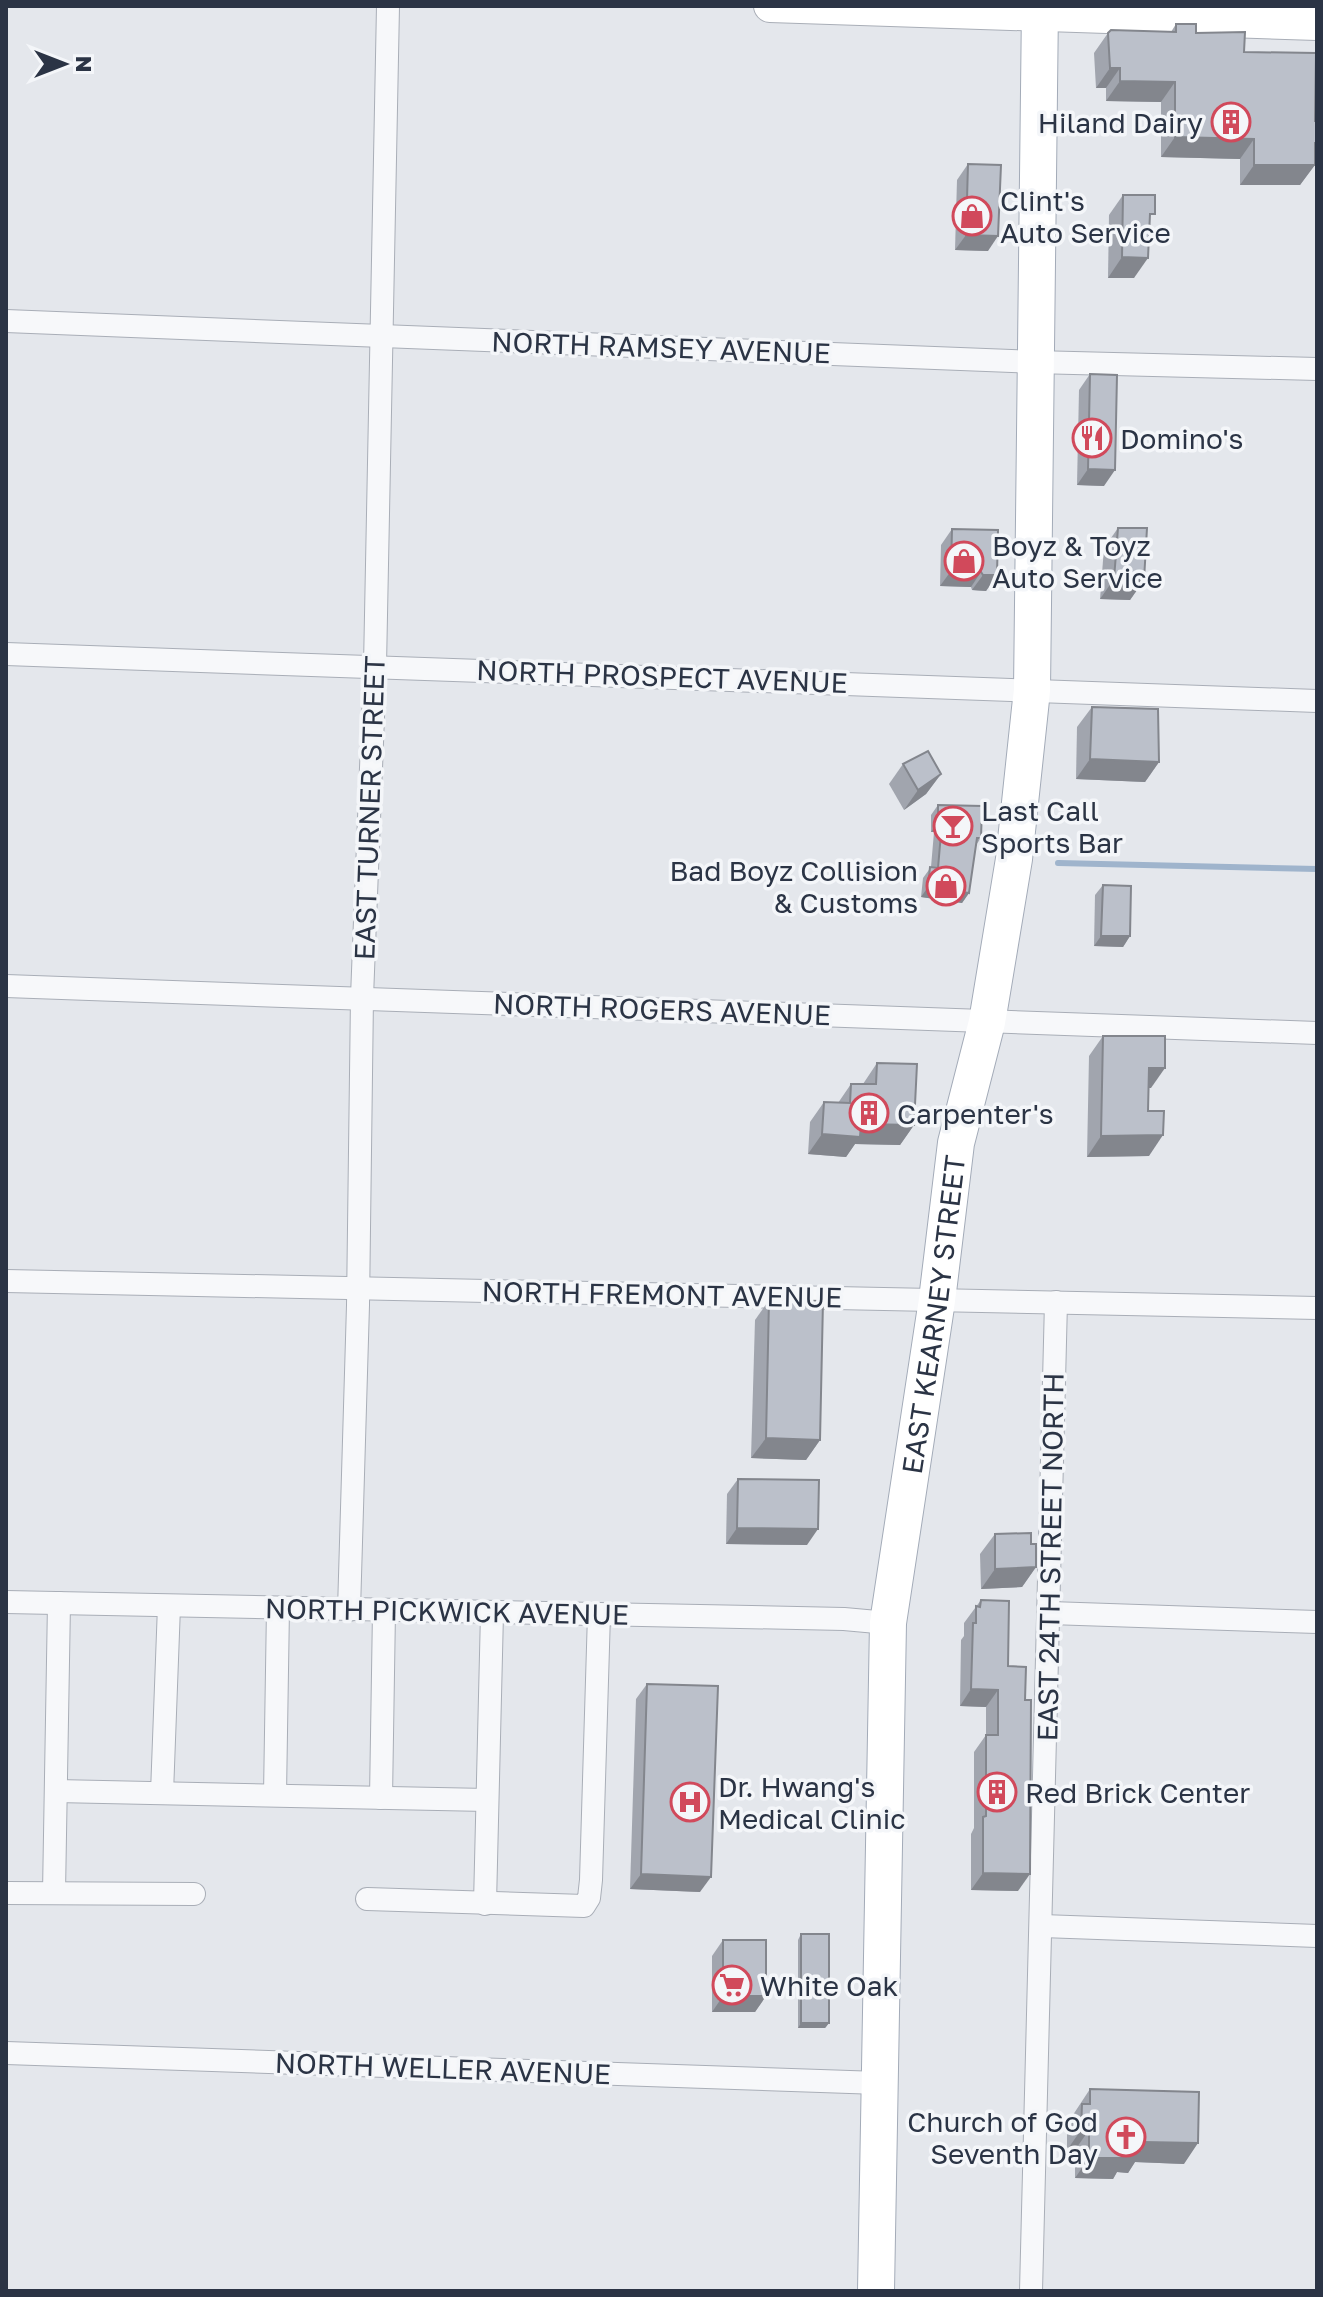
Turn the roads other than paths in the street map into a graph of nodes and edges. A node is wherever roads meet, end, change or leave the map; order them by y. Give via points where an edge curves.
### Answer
1 (388, 6) edge
2 (770, 6) edge
3 (1040, 11) edge
4 (1317, 24) edge
5 (6, 321) edge
6 (382, 336) junction
7 (1034, 362) junction
8 (1317, 369) edge
9 (6, 654) edge
10 (375, 666) junction
11 (1032, 690) junction
12 (1317, 701) edge
13 (6, 986) edge
14 (362, 997) junction
15 (987, 1022) junction
16 (1317, 1033) edge
17 (6, 1281) edge
18 (358, 1287) junction
19 (937, 1300) junction
20 (1056, 1302) junction
21 (1317, 1308) edge
22 (6, 1602) edge
23 (59, 1603) junction
24 (169, 1606) junction
25 (278, 1608) junction
26 (349, 1610) junction
27 (384, 1611) junction
28 (492, 1613) junction
29 (1050, 1613) junction
30 (599, 1614) junction
31 (1317, 1622) edge
32 (888, 1623) junction
33 (56, 1791) junction
34 (162, 1793) junction
35 (275, 1795) junction
36 (381, 1798) junction
37 (487, 1800) junction
38 (6, 1893) edge
39 (54, 1893) junction
40 (194, 1894) dead end
41 (367, 1899) dead end
42 (485, 1904) junction
43 (1042, 1926) junction
44 (1317, 1936) edge
45 (6, 2053) edge
46 (879, 2083) junction
47 (876, 2291) edge
48 (1031, 2291) edge

1 - 6 street, EAST TURNER STREET
2 - 3 main road
3 - 4 main road
3 - 7 main road, EAST KEARNEY STREET
5 - 6 street, NORTH RAMSEY AVENUE
6 - 7 street, NORTH RAMSEY AVENUE
6 - 10 street, EAST TURNER STREET
7 - 8 street, NORTH RAMSEY AVENUE
7 - 11 main road, EAST KEARNEY STREET
9 - 10 street, NORTH PROSPECT AVENUE
10 - 11 street, NORTH PROSPECT AVENUE
10 - 14 street, EAST TURNER STREET
11 - 12 street, NORTH PROSPECT AVENUE
11 - 15 main road, EAST KEARNEY STREET via 1014,859
13 - 14 street, NORTH ROGERS AVENUE
14 - 15 street, NORTH ROGERS AVENUE
14 - 18 street, EAST TURNER STREET
15 - 16 street, NORTH ROGERS AVENUE
15 - 19 main road, EAST KEARNEY STREET via 956,1143
17 - 18 street, NORTH FREMONT AVENUE
18 - 19 street, NORTH FREMONT AVENUE
18 - 26 street, EAST TURNER STREET
19 - 20 street, NORTH FREMONT AVENUE
19 - 32 main road, EAST KEARNEY STREET
20 - 21 street, NORTH FREMONT AVENUE
20 - 29 street, EAST 24TH STREET NORTH
22 - 23 street, NORTH PICKWICK AVENUE
23 - 24 street, NORTH PICKWICK AVENUE
23 - 33 street
24 - 25 street, NORTH PICKWICK AVENUE
24 - 34 street
25 - 26 street, NORTH PICKWICK AVENUE
25 - 35 street
26 - 27 street, NORTH PICKWICK AVENUE
27 - 28 street, NORTH PICKWICK AVENUE
27 - 36 street
28 - 30 street, NORTH PICKWICK AVENUE
28 - 37 street
29 - 31 street
29 - 43 street, EAST 24TH STREET NORTH
30 - 32 street, NORTH PICKWICK AVENUE
30 - 42 street via 589,1898 584,1906 573,1908
32 - 46 main road, EAST KEARNEY STREET
33 - 34 street
33 - 39 street
34 - 35 street
35 - 36 street
36 - 37 street
37 - 42 street
38 - 39 street
39 - 40 street
41 - 42 street
43 - 44 street
43 - 48 street, EAST 24TH STREET NORTH
45 - 46 street, NORTH WELLER AVENUE
46 - 47 main road, EAST KEARNEY STREET

